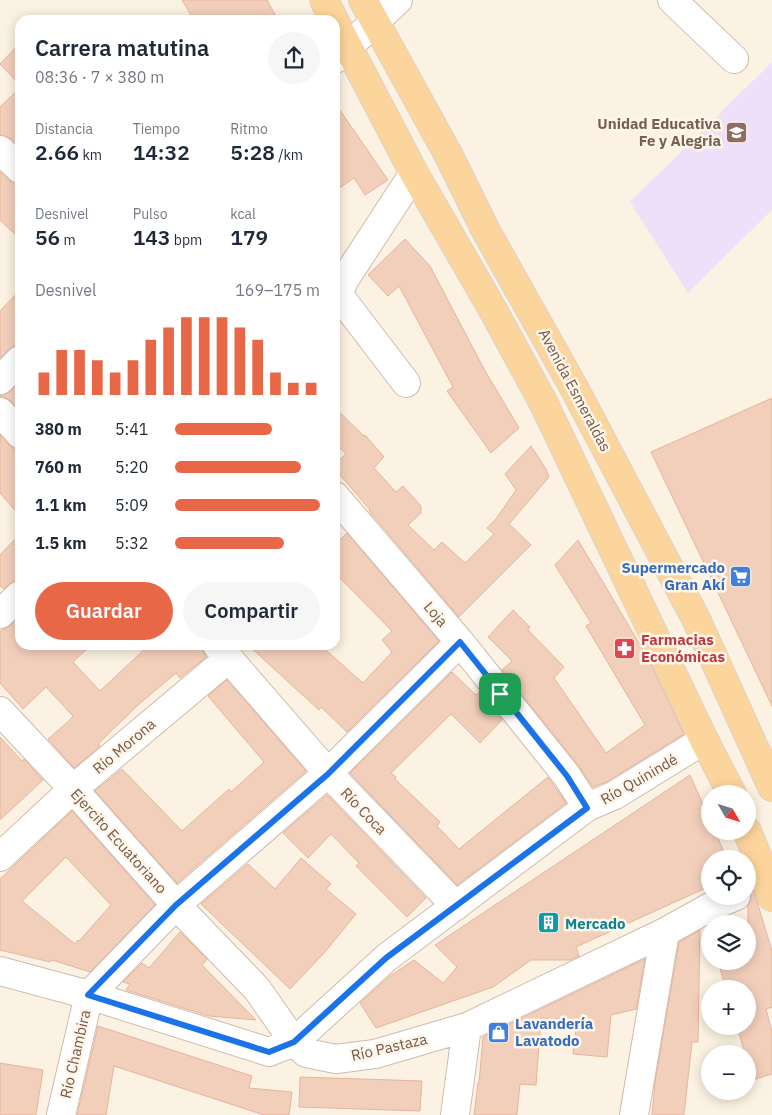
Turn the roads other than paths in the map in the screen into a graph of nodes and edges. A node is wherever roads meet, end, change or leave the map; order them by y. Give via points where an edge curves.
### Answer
1 (324, 0) edge
2 (398, 0) edge
3 (672, 0) edge
4 (369, 11) edge
5 (331, 15) edge
6 (341, 53) edge
7 (734, 59) dead end
8 (0, 150) edge
9 (15, 164) edge
10 (414, 173) junction
11 (15, 365) edge
12 (0, 380) edge
13 (406, 383) dead end
14 (573, 386) junction
15 (543, 402) junction
16 (0, 412) edge
17 (15, 428) edge
18 (340, 502) edge
19 (15, 600) edge
20 (0, 614) edge
21 (460, 642) junction
22 (223, 651) edge
23 (0, 712) edge
24 (704, 740) junction
25 (328, 774) junction
26 (727, 785) edge
27 (772, 787) edge
28 (73, 789) junction
29 (587, 808) junction
30 (750, 840) edge
31 (0, 857) edge
32 (765, 888) edge
33 (176, 905) junction
34 (714, 905) edge
35 (456, 906) junction
36 (665, 932) junction
37 (0, 971) edge
38 (88, 995) junction
39 (467, 1027) junction
40 (294, 1042) junction
41 (61, 1115) edge
42 (455, 1115) edge
43 (634, 1115) edge

1 - 5 main road
2 - 4 street
3 - 7 street
4 - 6 street
4 - 14 main road, Avenida Esmeraldas
6 - 10 main road
8 - 9 street
10 - 13 street via 342,282 340,291 341,298
10 - 15 main road
11 - 12 street
14 - 15 main road
14 - 27 main road, Avenida Esmeraldas via 696,619
15 - 24 main road
16 - 17 street
18 - 21 street, Loja
19 - 20 street
21 - 25 street, Río Chambira
21 - 29 street, Loja via 567,776
22 - 25 street, Río Coca
22 - 28 street, Río Morona
23 - 28 street, Ejercito Ecuatoriano
24 - 26 main road
24 - 29 street, Río Quinindé via 615,795
25 - 33 street, Río Chambira
25 - 35 street, Río Coca
28 - 31 street, Río Morona
28 - 33 street, Ejercito Ecuatoriano
29 - 35 street, Río Quinindé
30 - 32 main road
33 - 38 street, Río Chambira
33 - 40 street, Ejercito Ecuatoriano via 257,989
34 - 36 street, Río Pastaza
35 - 40 street, Río Quinindé via 386,958
36 - 39 street, Río Pastaza
36 - 43 street
37 - 38 street
38 - 40 street via 269,1052
38 - 41 street, Río Chambira
39 - 40 street, Río Pastaza via 375,1054 336,1058 306,1053
39 - 42 street

